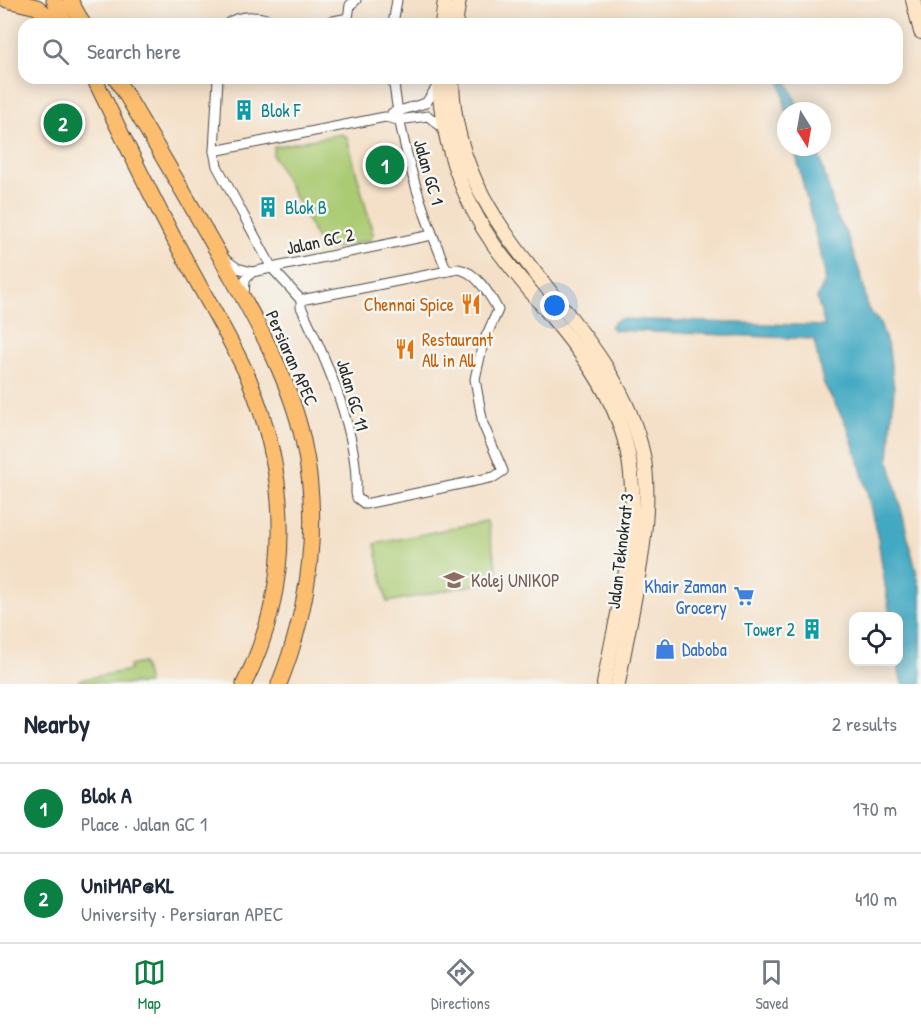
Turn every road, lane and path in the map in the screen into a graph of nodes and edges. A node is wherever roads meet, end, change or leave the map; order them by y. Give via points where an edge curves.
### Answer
1 (7, 0) edge
2 (54, 0) edge
3 (70, 0) edge
4 (81, 0) edge
5 (356, 0) edge
6 (396, 0) edge
7 (445, 0) edge
8 (459, 0) edge
9 (916, 1) edge
10 (51, 18) edge
11 (63, 18) edge
12 (81, 18) edge
13 (84, 18) edge
14 (348, 18) edge
15 (394, 18) edge
16 (443, 18) edge
17 (456, 18) edge
18 (921, 32) edge
19 (97, 84) edge
20 (119, 84) edge
21 (218, 84) edge
22 (394, 84) edge
23 (440, 84) edge
24 (443, 84) edge
25 (444, 84) edge
26 (397, 109) junction
27 (385, 117) junction
28 (398, 120) junction
29 (446, 131) junction
30 (214, 151) junction
31 (432, 235) junction
32 (219, 255) junction
33 (272, 268) junction
34 (447, 271) junction
35 (250, 273) junction
36 (244, 300) junction
37 (301, 300) junction
38 (266, 630) junction
39 (293, 650) junction
40 (244, 684) edge
41 (254, 684) edge
42 (279, 684) edge
43 (286, 684) edge
44 (604, 684) edge
45 (618, 684) edge

1 - 10 main road via 37,7
2 - 11 main road
3 - 12 main road
4 - 13 main road
5 - 14 street via 349,8
6 - 15 street
7 - 16 main road
8 - 17 main road
9 - 18 main road
19 - 38 main road via 236,351 263,417 277,475 281,522 276,590
20 - 32 main road, Persiaran APEC
21 - 30 street
22 - 26 street, Jalan GC 1
23 - 26 street via 426,103
24 - 29 main road, Jalan Teknokrat 3
25 - 45 main road, Jalan Teknokrat 3 via 470,169 486,206 612,374 643,456 645,514
26 - 27 street
26 - 28 street, Jalan GC 1
27 - 28 street
27 - 30 street
28 - 29 street via 428,116
28 - 31 street, Jalan GC 1 via 414,189
29 - 44 main road, Jalan Teknokrat 3 via 457,172 482,226 596,376 611,402 626,447 632,484 631,523
30 - 33 street via 217,166
31 - 33 street, Jalan GC 2
31 - 34 street, Jalan GC 1
32 - 35 street
32 - 36 main road, Persiaran APEC
33 - 35 street, Jalan GC 2
33 - 37 street
34 - 37 street
34 - 37 street, Jalan GC 11 via 469,273 498,313 483,343 475,379 483,424 503,471 494,477 370,503 360,501 356,493 340,400
35 - 36 street via 244,282
36 - 39 main road, Persiaran APEC via 290,397 307,464 309,568
38 - 40 main road
38 - 41 main road via 264,653
39 - 42 main road, Persiaran APEC
39 - 43 main road

